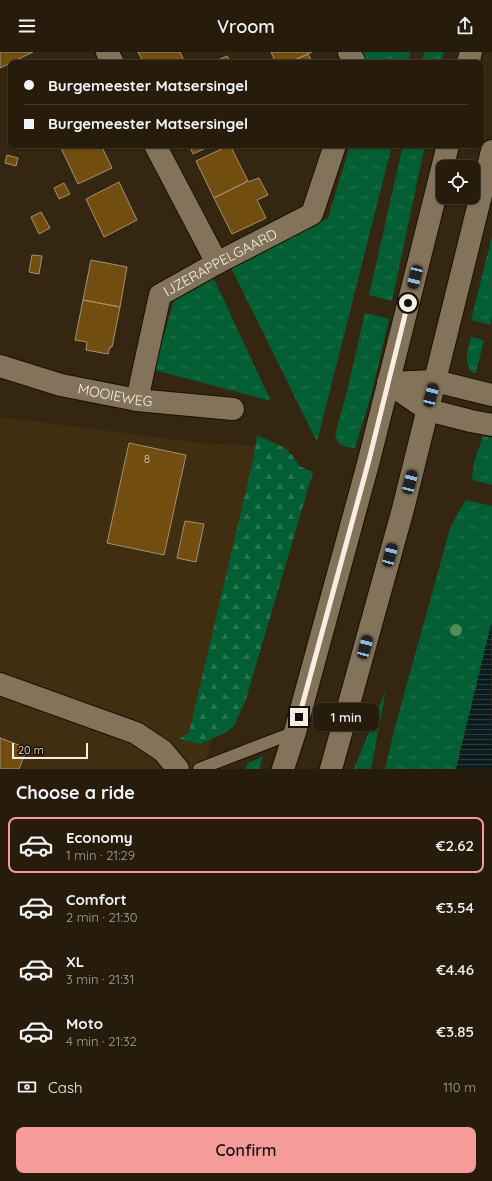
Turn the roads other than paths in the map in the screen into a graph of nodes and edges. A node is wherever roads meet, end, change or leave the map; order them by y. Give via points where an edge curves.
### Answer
1 (157, 148) edge
2 (334, 148) edge
3 (447, 148) edge
4 (492, 151) edge
5 (217, 263) junction
6 (0, 366) edge
7 (435, 381) junction
8 (388, 383) junction
9 (492, 395) edge
10 (137, 400) junction
11 (233, 409) dead end
12 (428, 410) junction
13 (492, 425) edge
14 (0, 684) edge
15 (295, 732) junction
16 (178, 769) edge
17 (199, 769) edge
18 (283, 769) edge
19 (331, 769) edge

1 - 5 main road
2 - 5 main road, IJZERAPPELGAARD via 312,214
3 - 8 main road
4 - 7 main road
5 - 10 main road, IJZERAPPELGAARD via 160,295
6 - 10 main road, MOOIEWEG via 61,385
7 - 8 main road
7 - 9 main road
7 - 12 main road
8 - 12 main road
8 - 15 main road
10 - 11 main road, MOOIEWEG
12 - 13 main road
12 - 19 main road
14 - 16 main road via 136,733 163,751
15 - 17 lane
15 - 18 main road

